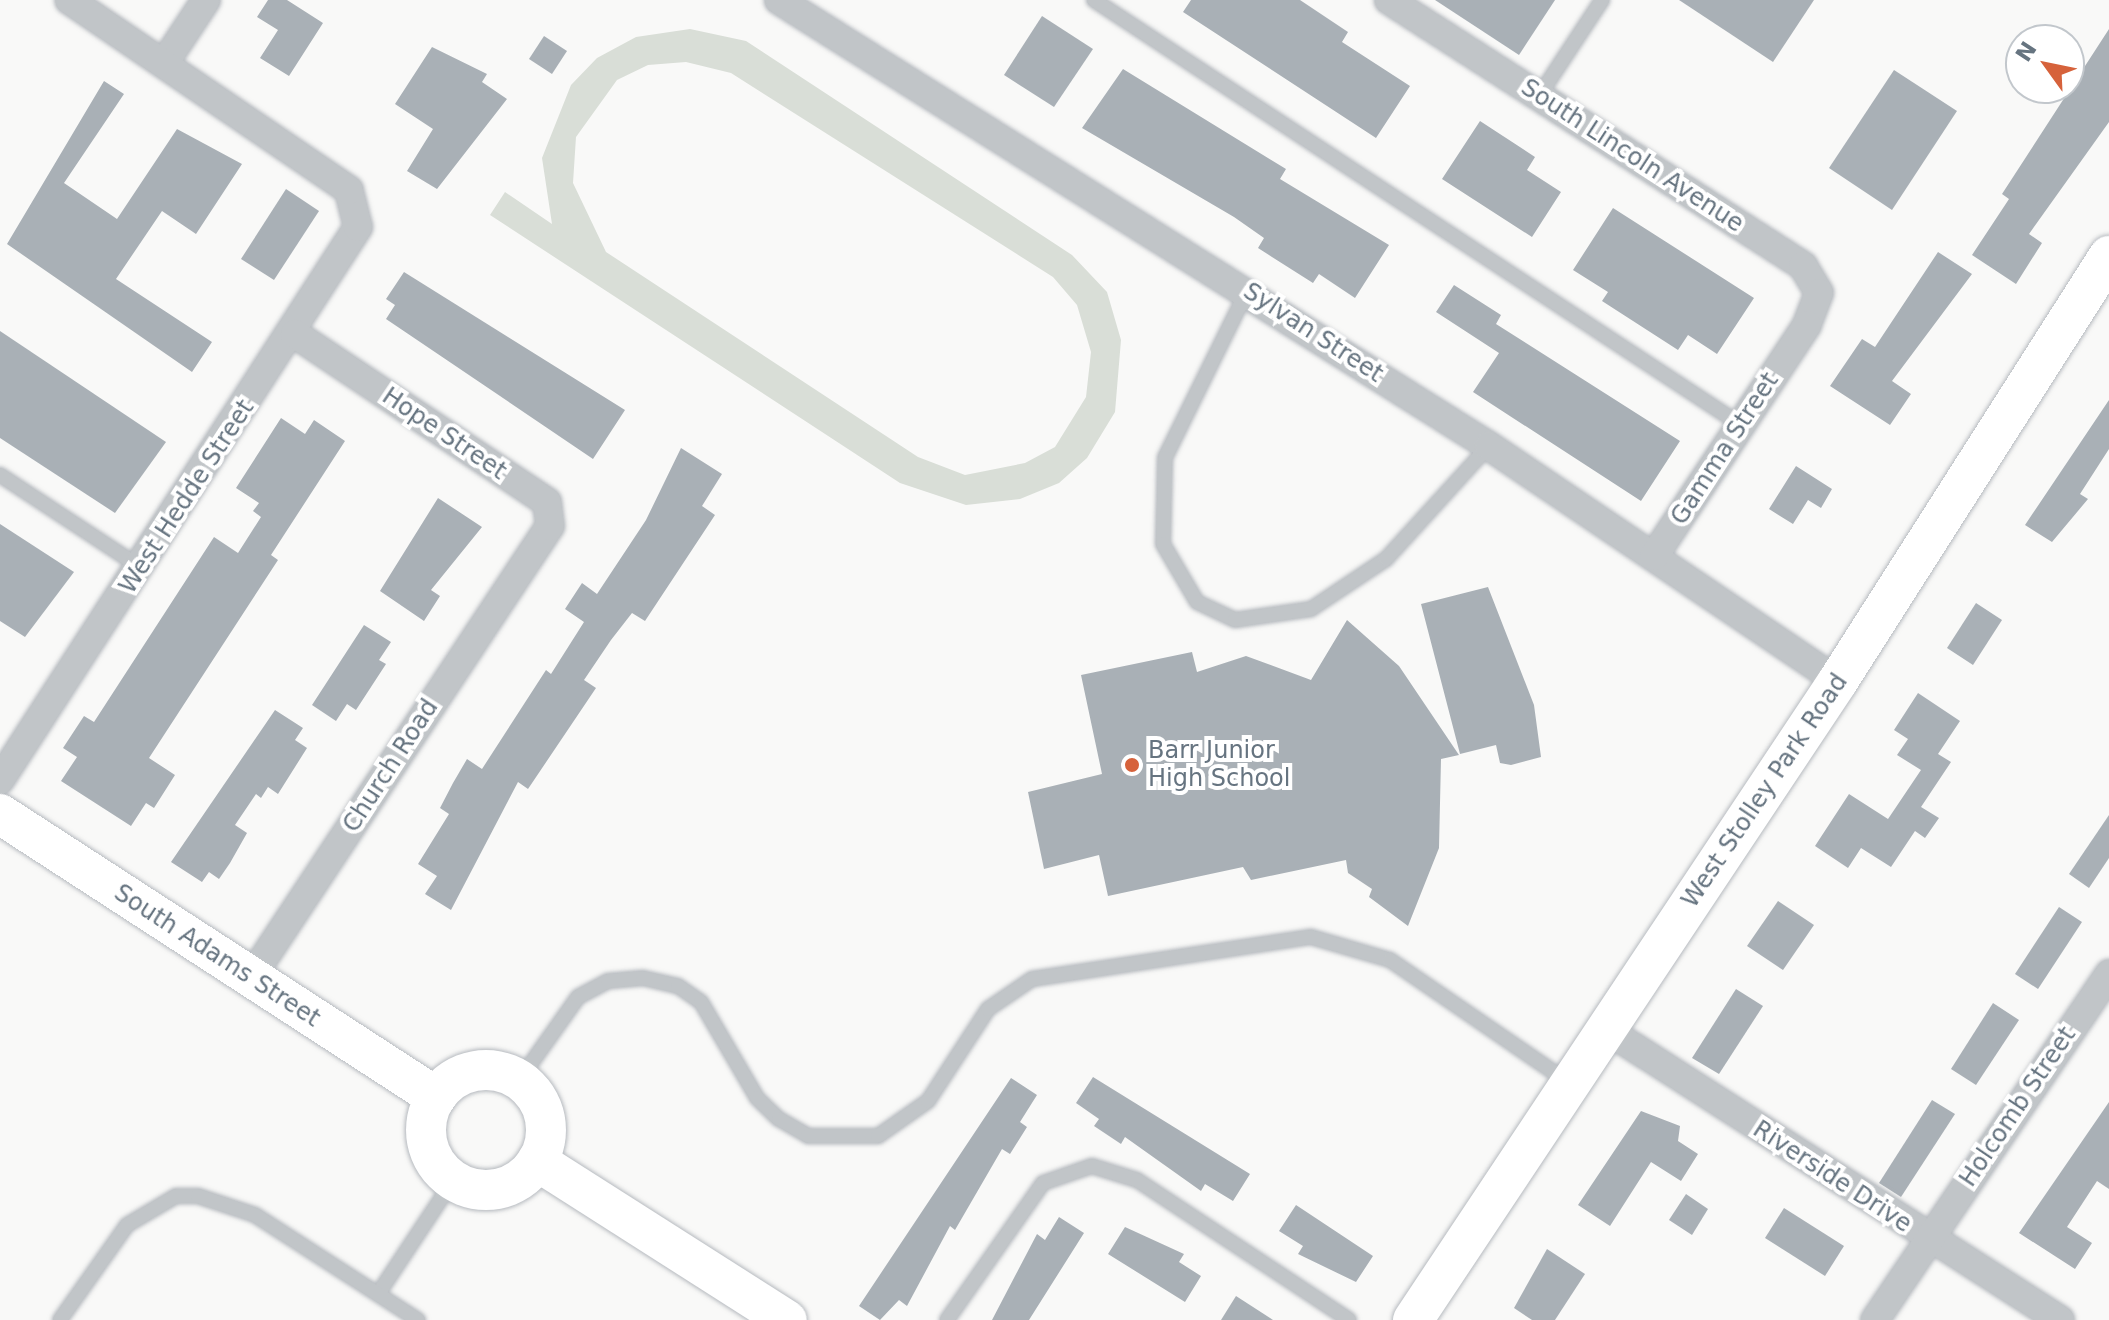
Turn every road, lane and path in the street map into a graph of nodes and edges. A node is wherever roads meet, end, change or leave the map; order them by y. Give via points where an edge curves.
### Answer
1 (69, 0) edge
2 (206, 0) edge
3 (779, 0) edge
4 (1094, 0) edge
5 (1389, 0) edge
6 (1602, 0) edge
7 (165, 62) junction
8 (1539, 96) junction
9 (2109, 256) edge
10 (1247, 291) junction
11 (295, 334) junction
12 (1796, 342) joint
13 (1741, 425) junction
14 (1489, 446) junction
15 (0, 475) edge
16 (532, 552) joint
17 (1654, 556) junction
18 (140, 567) junction
19 (1838, 681) junction
20 (0, 780) edge
21 (0, 814) edge
22 (2109, 974) edge
23 (250, 979) junction
24 (1607, 1030) junction
25 (520, 1079) junction
26 (1571, 1084) junction
27 (436, 1097) junction
28 (537, 1161) junction
29 (454, 1179) junction
30 (1928, 1241) junction
31 (378, 1294) junction
32 (60, 1320) edge
33 (418, 1320) edge
34 (787, 1320) edge
35 (947, 1320) edge
36 (1349, 1320) edge
37 (1413, 1320) edge
38 (1875, 1320) edge
39 (2060, 1320) edge

1 - 7 street
2 - 7 street
3 - 10 street, Sylvan Street
4 - 13 lane
5 - 8 street, South Lincoln Avenue
6 - 8 lane
7 - 11 street, West Hedde Street via 349,190 358,227
8 - 12 street, South Lincoln Avenue via 1803,266 1819,293
9 - 19 main road, West Stolley Park Road
10 - 14 street, Sylvan Street
10 - 14 lane via 1165,458 1163,544 1197,602 1235,620 1311,609 1386,559
11 - 16 street, Hope Street via 547,502 550,526
11 - 18 street, West Hedde Street
12 - 13 street, Gamma Street
13 - 17 street, Gamma Street
14 - 17 street, Sylvan Street
15 - 18 lane
16 - 23 street, Church Road
17 - 19 street, Sylvan Street
18 - 20 street, West Hedde Street
19 - 24 main road, West Stolley Park Road
21 - 23 main road, South Adams Street
22 - 30 street, Holcomb Street
23 - 27 main road, South Adams Street
24 - 26 main road, West Stolley Park Road
24 - 30 street, Riverside Drive
25 - 26 lane via 578,997 608,981 643,978 678,986 701,1002 757,1098 779,1119 808,1136 878,1136 928,1101 988,1009 1032,979 1311,937 1390,960
25 - 27 main road via 470,1070
25 - 28 main road via 546,1121
26 - 37 main road, West Stolley Park Road
27 - 29 main road via 427,1142
28 - 29 main road via 496,1192
28 - 34 main road
29 - 31 lane
30 - 38 street, Holcomb Street
30 - 39 street, Riverside Drive
31 - 32 lane via 225,1199 176,1196 127,1225
31 - 33 lane
35 - 36 lane via 1043,1183 1092,1166 1137,1180

